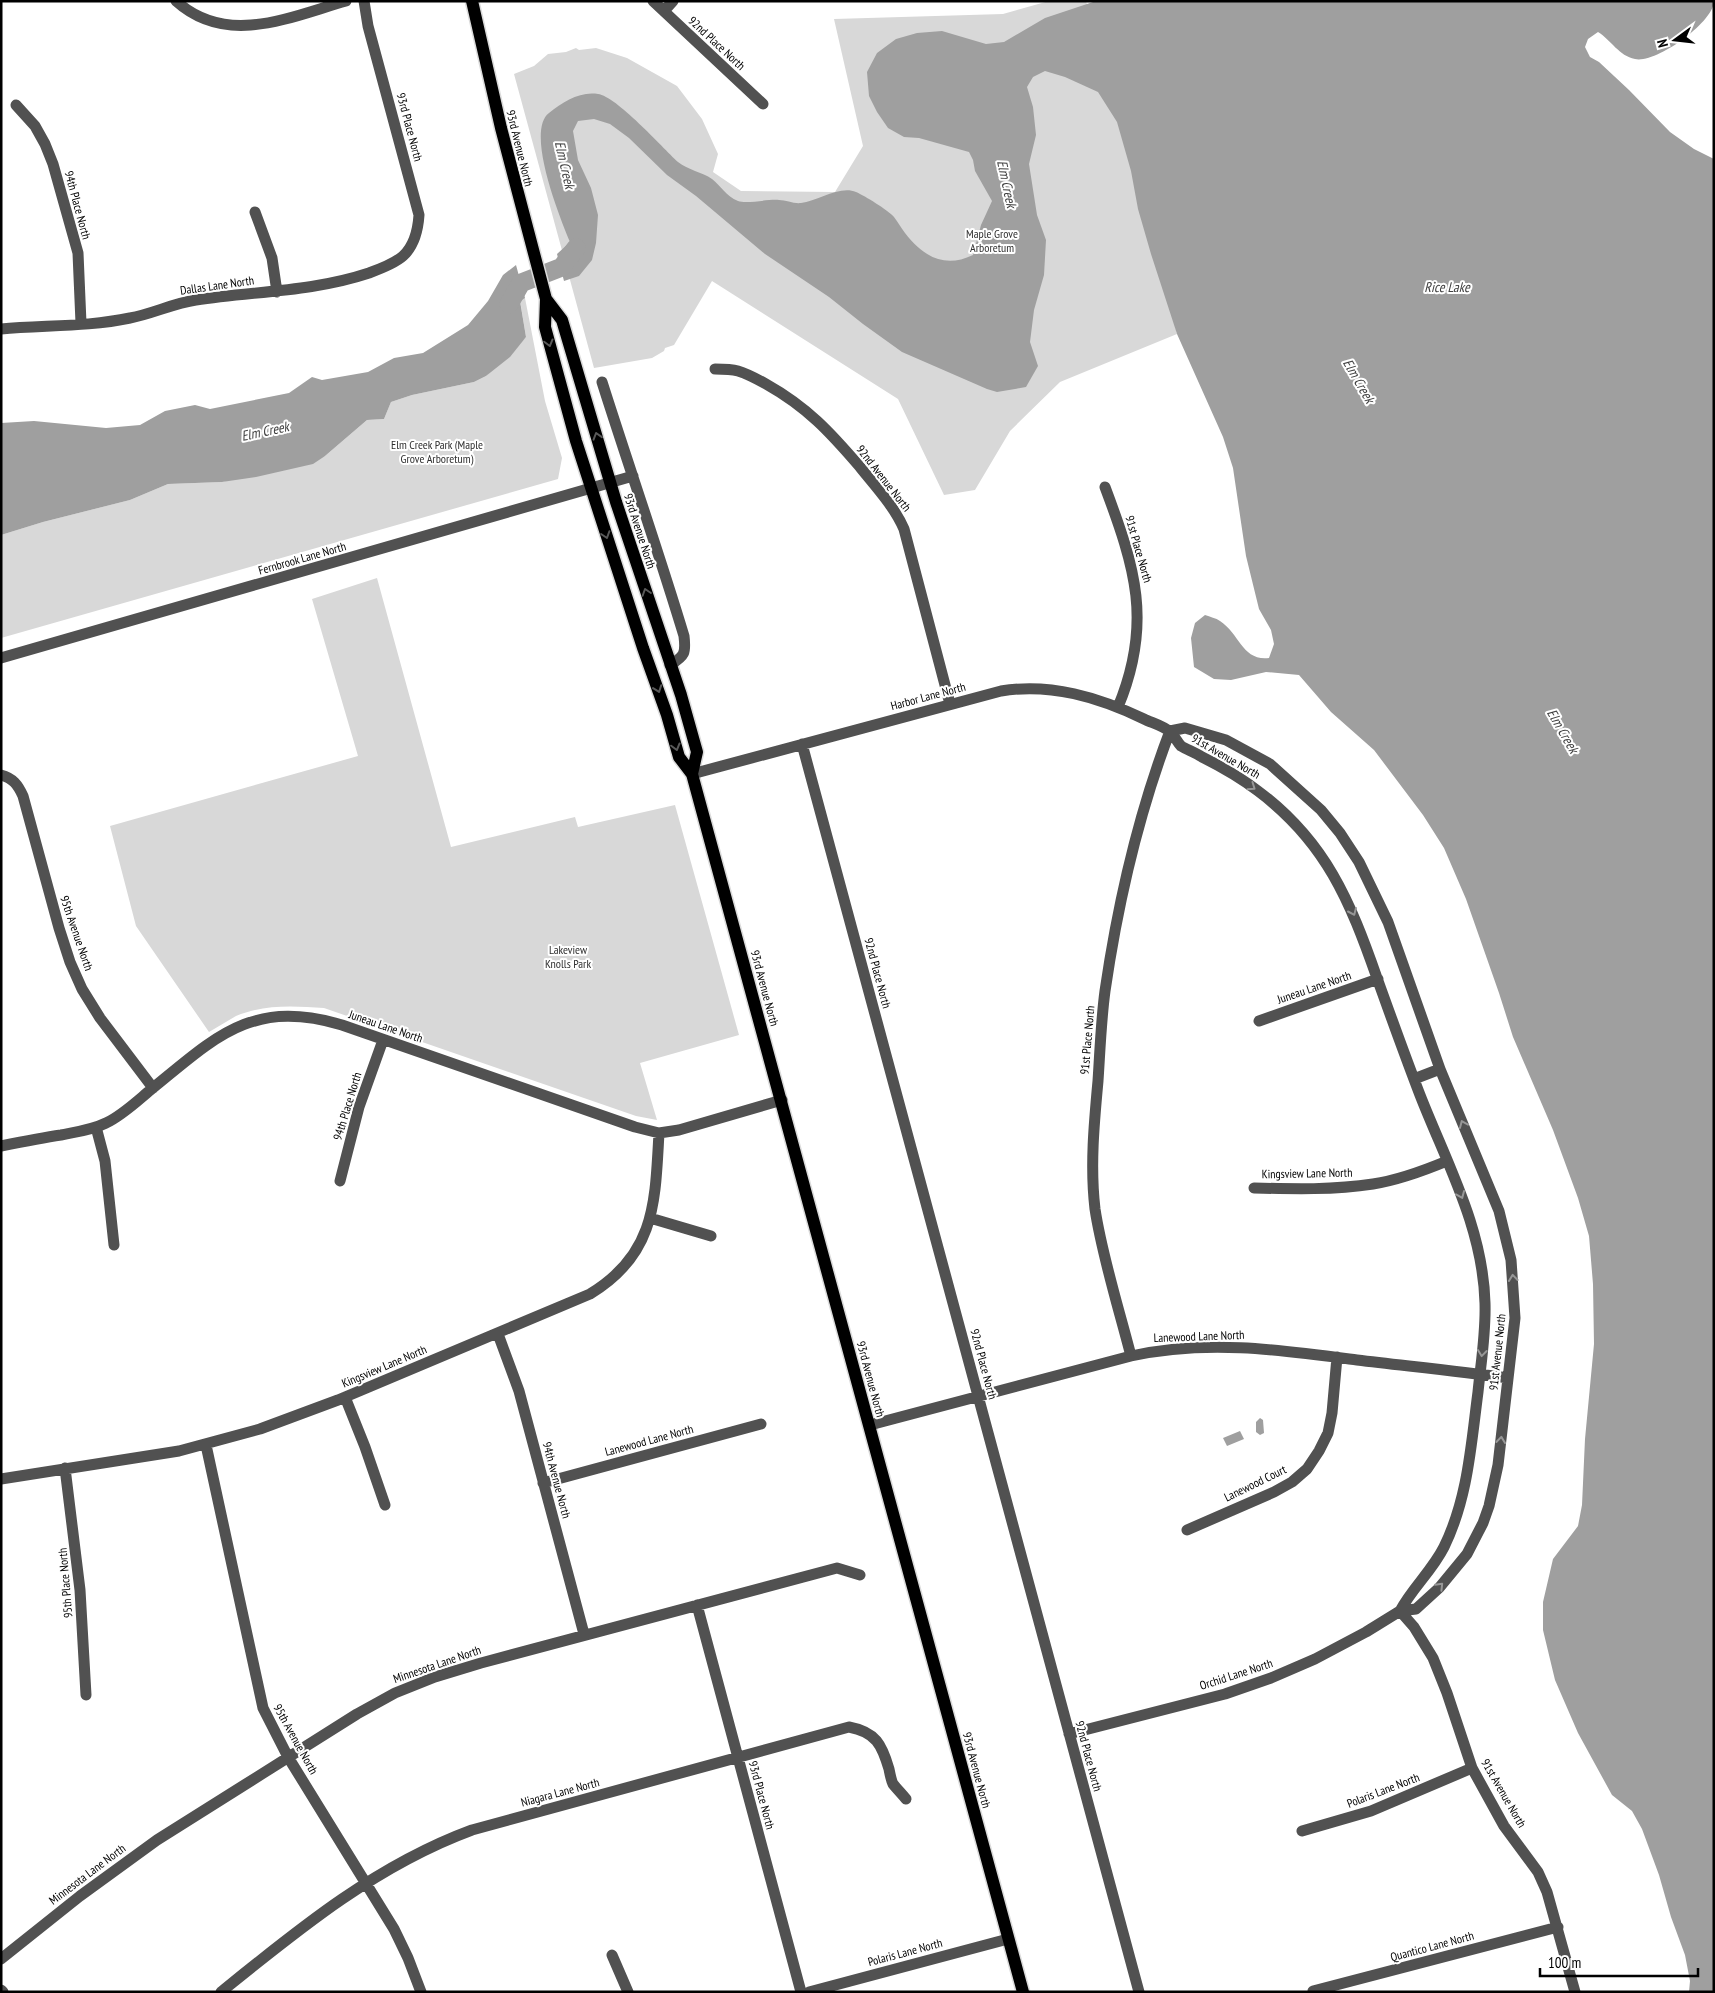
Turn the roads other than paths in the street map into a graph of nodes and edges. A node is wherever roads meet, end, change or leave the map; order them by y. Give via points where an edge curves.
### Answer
1 (176, 1) edge
2 (346, 1) edge
3 (364, 1) edge
4 (472, 1) edge
5 (653, 1) edge
6 (673, 1) edge
7 (309, 6) edge
8 (664, 11) junction
9 (763, 104) dead end
10 (16, 105) dead end
11 (255, 212) dead end
12 (402, 257) joint
13 (277, 292) junction
14 (546, 299) junction
15 (81, 323) junction
16 (1, 329) edge
17 (715, 369) dead end
18 (602, 382) dead end
19 (633, 476) junction
20 (611, 483) junction
21 (1105, 487) dead end
22 (591, 488) junction
23 (1, 658) edge
24 (670, 665) junction
25 (950, 704) junction
26 (1118, 707) junction
27 (1170, 731) junction
28 (802, 744) junction
29 (692, 774) junction
30 (3, 775) edge
31 (1378, 979) junction
32 (1259, 1021) dead end
33 (383, 1040) junction
34 (1440, 1070) junction
35 (1414, 1079) junction
36 (153, 1088) junction
37 (782, 1100) junction
38 (96, 1127) junction
39 (658, 1133) junction
40 (1, 1146) edge
41 (1447, 1162) junction
42 (340, 1181) dead end
43 (1254, 1188) dead end
44 (650, 1218) junction
45 (711, 1236) dead end
46 (114, 1245) dead end
47 (498, 1334) junction
48 (1131, 1356) junction
49 (1337, 1357) junction
50 (1480, 1375) junction
51 (1508, 1378) junction
52 (978, 1396) junction
53 (345, 1397) junction
54 (761, 1424) dead end
55 (870, 1425) junction
56 (206, 1445) junction
57 (65, 1468) junction
58 (1, 1479) edge
59 (543, 1483) junction
60 (385, 1505) dead end
61 (1187, 1530) dead end
62 (860, 1576) dead end
63 (697, 1605) junction
64 (1400, 1611) junction
65 (584, 1634) junction
66 (86, 1695) dead end
67 (1069, 1734) junction
68 (288, 1757) junction
69 (737, 1757) junction
70 (1472, 1768) junction
71 (906, 1799) dead end
72 (1302, 1831) dead end
73 (367, 1883) junction
74 (1558, 1927) junction
75 (1008, 1939) junction
76 (612, 1955) dead end
77 (1, 1959) edge
78 (1313, 1991) edge
79 (222, 1992) edge
80 (421, 1992) edge
81 (628, 1992) edge
82 (801, 1992) edge
83 (810, 1992) edge
84 (1023, 1992) edge
85 (1139, 1992) edge
86 (1575, 1992) edge

1 - 7 street via 204,20 226,26 248,26
2 - 7 street
3 - 12 street, 93rd Place North via 419,215 415,239
4 - 14 main road, 93rd Avenue North
5 - 8 street, 92nd Place North
6 - 8 street
8 - 9 street, 92nd Place North
10 - 15 street, 94th Place North via 35,126 53,164 78,253
11 - 13 street via 272,258
12 - 13 street, Dallas Lane North via 362,275
13 - 15 street, Dallas Lane North via 195,300 130,318
20 -> 14 main road, 93rd Avenue North via 562,320
14 -> 22 main road, 93rd Avenue North via 545,327
15 - 16 street, Dallas Lane North
17 - 25 street, 92nd Avenue North via 748,375 802,407 851,457 895,512 904,530
18 - 19 street
19 - 20 street, Fernbrook Lane North
19 - 24 street via 684,636 683,656
20 - 22 street, Fernbrook Lane North
24 -> 20 main road, 93rd Avenue North
21 - 26 street, 91st Place North via 1129,556 1138,606 1135,657
22 - 23 street, Fernbrook Lane North
22 -> 29 main road, 93rd Avenue North via 679,757
24 - 29 main road, 93rd Avenue North via 697,752
25 - 26 street, Harbor Lane North via 1028,688 1074,693
25 - 28 street, Harbor Lane North
26 - 27 street, Harbor Lane North
27 -> 31 street, 91st Avenue North via 1179,745 1258,791 1308,839 1350,904
27 - 34 street, 91st Avenue North via 1185,728 1243,748 1270,764 1330,821 1359,862 1382,907
27 - 48 street, 91st Place North via 1142,809 1111,954 1093,1140 1092,1179 1096,1210
28 - 29 street, Harbor Lane North
28 - 52 street, 92nd Place North
29 - 37 main road, 93rd Avenue North
30 - 36 street, 95th Avenue North via 19,786 23,796 59,928 82,988 100,1018
31 - 32 street, Juneau Lane North
31 - 35 street, 91st Avenue North
33 - 36 street, Juneau Lane North via 320,1019 271,1017 220,1035
33 - 39 street, Juneau Lane North
33 - 42 street, 94th Place North via 359,1107
34 - 35 street
51 -> 34 street, 91st Avenue North via 1515,1300 1505,1229
35 - 41 street, 91st Avenue North
36 - 38 street, Juneau Lane North via 118,1116
37 - 39 street, Juneau Lane North via 679,1130
37 - 55 main road, 93rd Avenue North
38 - 40 street, Juneau Lane North
38 - 46 street via 106,1161
39 - 44 street, Kingsview Lane North via 656,1187
41 - 43 street, Kingsview Lane North via 1375,1184 1305,1190
41 -> 50 street, 91st Avenue North via 1473,1225 1484,1274 1486,1306
44 - 45 street
44 - 47 street, Kingsview Lane North via 633,1256 602,1287
47 - 53 street, Kingsview Lane North
47 - 59 street, 94th Avenue North via 519,1391
48 - 49 street, Lanewood Lane North via 1171,1349 1231,1346
48 - 52 street, Lanewood Lane North
49 - 50 street, Lanewood Lane North
49 - 61 street, Lanewood Court via 1328,1432 1307,1469 1274,1492
50 - 51 street, Lanewood Lane North
50 - 64 street, 91st Avenue North via 1464,1493 1455,1523 1442,1550
64 -> 51 street, 91st Avenue North via 1416,1609 1440,1588 1466,1554 1483,1523 1498,1465
52 - 55 street, Lanewood Lane North
52 - 67 street, 92nd Place North
53 - 56 street, Kingsview Lane North via 285,1421
53 - 60 street
54 - 59 street, Lanewood Lane North
55 - 75 main road, 93rd Avenue North
56 - 57 street, Kingsview Lane North
56 - 68 street, 95th Avenue North via 263,1708
57 - 58 street, Kingsview Lane North
57 - 66 street, 95th Place North via 80,1590
59 - 65 street, 94th Avenue North
62 - 63 street, Minnesota Lane North via 837,1568
63 - 65 street, Minnesota Lane North
63 - 69 street, 93rd Place North
64 - 67 street, Orchid Lane North via 1316,1659 1271,1678 1225,1694
64 - 70 street, 91st Avenue North via 1433,1658
65 - 68 street, Minnesota Lane North via 435,1677 395,1693
67 - 85 street, 92nd Place North
68 - 73 street, 95th Avenue North
68 - 77 street, Minnesota Lane North via 157,1840
69 - 71 street, Niagara Lane North via 838,1729 860,1729 878,1743 892,1783
69 - 73 street, Niagara Lane North via 472,1830 425,1849
69 - 82 street, 93rd Place North
70 - 72 street, Polaris Lane North via 1371,1811
70 - 74 street, 91st Avenue North via 1504,1826 1538,1872
73 - 79 street, Niagara Lane North via 321,1912
73 - 80 street, 95th Avenue North via 394,1929
74 - 78 street, Quantico Lane North
74 - 86 street, 91st Avenue North
75 - 83 street, Polaris Lane North
75 - 84 main road, 93rd Avenue North
76 - 81 street

